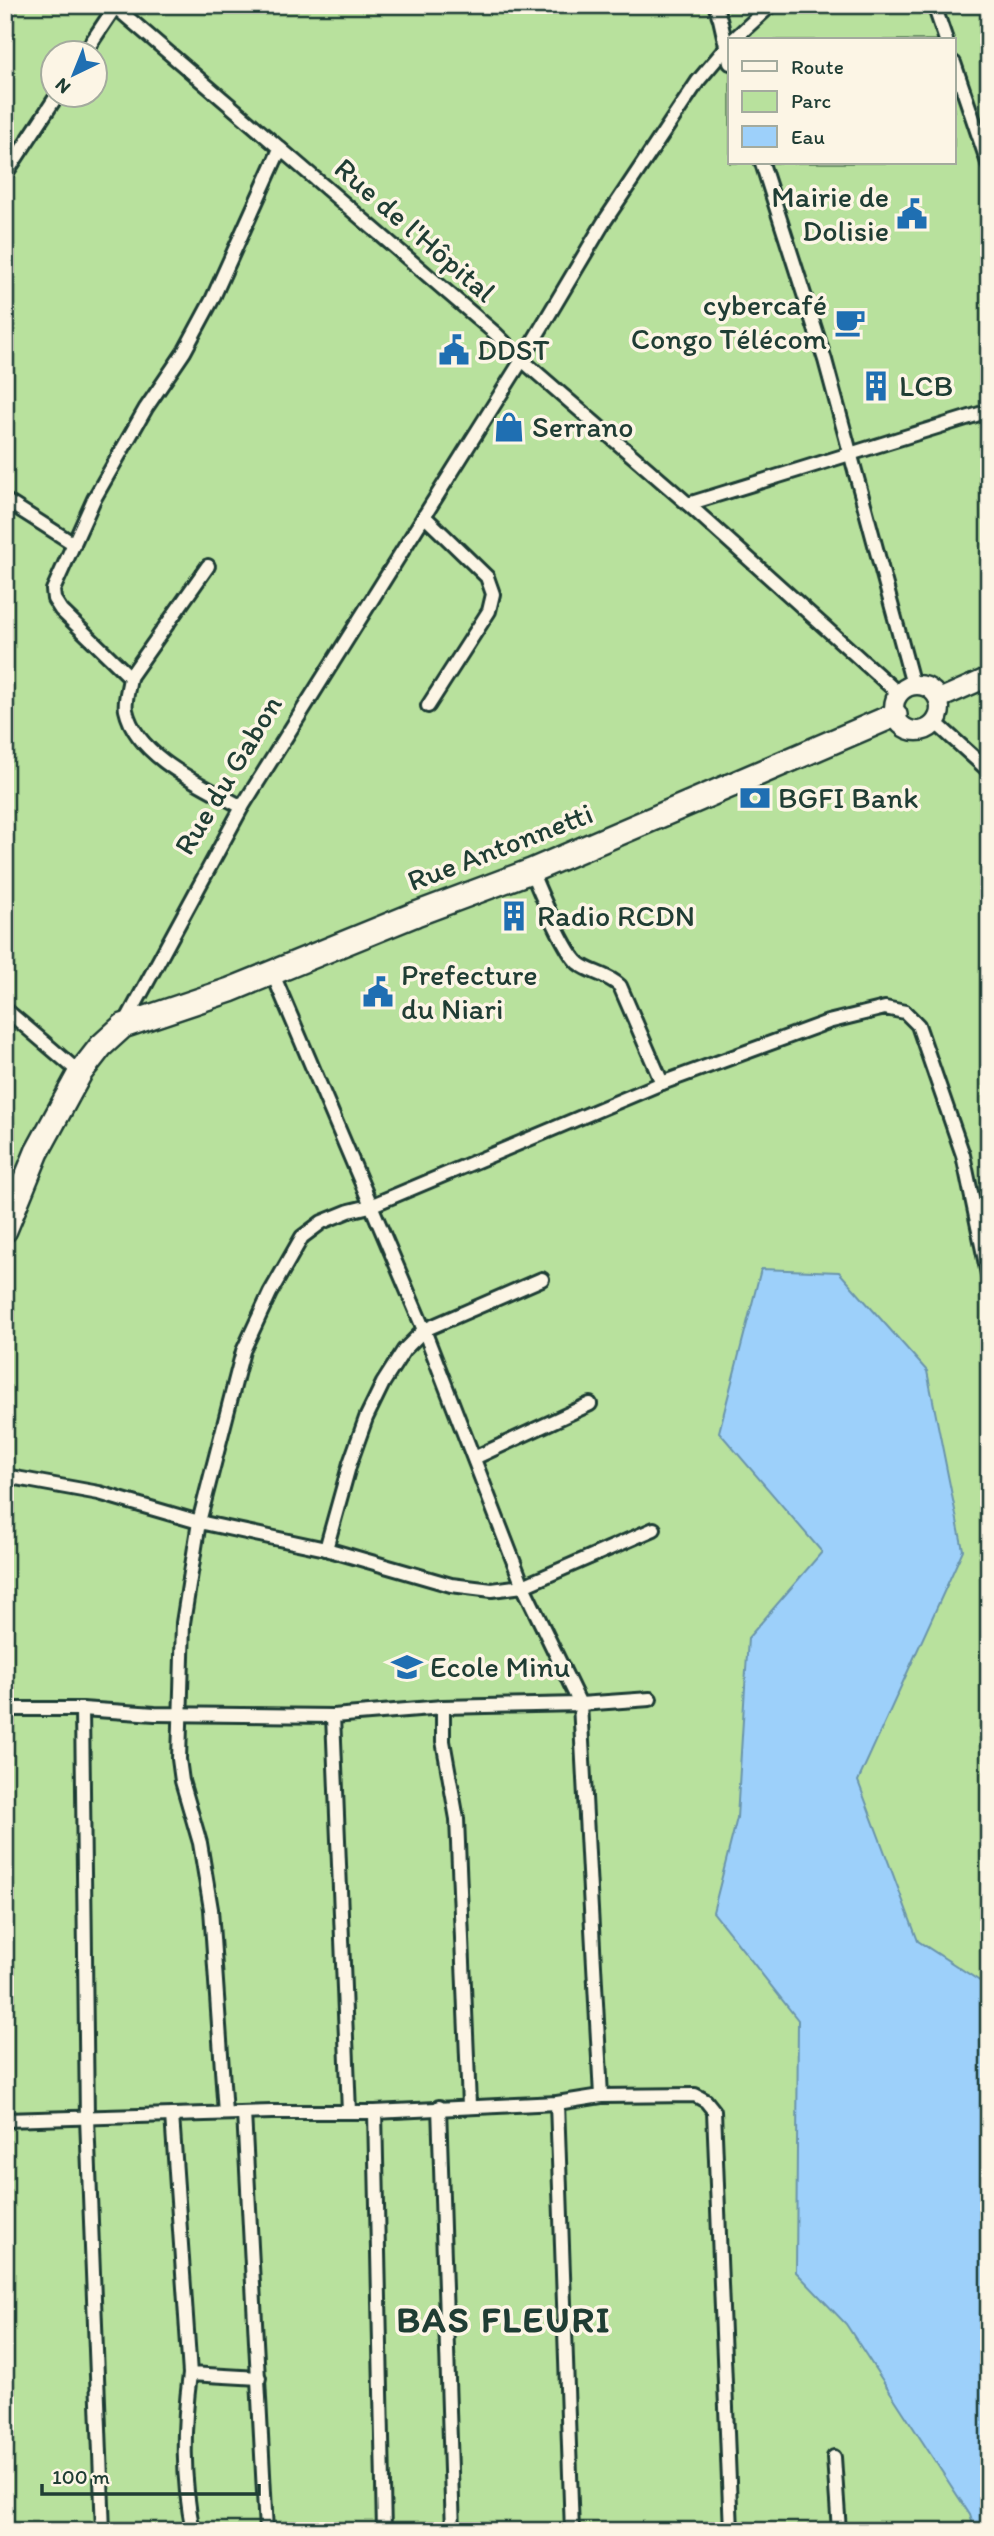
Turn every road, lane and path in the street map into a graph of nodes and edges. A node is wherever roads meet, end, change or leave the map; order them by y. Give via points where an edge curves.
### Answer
1 (715, 5) edge
2 (771, 5) edge
3 (934, 5) edge
4 (114, 6) edge
5 (94, 38) edge
6 (735, 38) edge
7 (945, 38) edge
8 (728, 41) edge
9 (728, 45) edge
10 (956, 68) edge
11 (49, 108) edge
12 (280, 149) junction
13 (762, 164) edge
14 (989, 166) edge
15 (5, 175) edge
16 (522, 360) junction
17 (989, 411) edge
18 (851, 455) junction
19 (5, 500) edge
20 (688, 504) junction
21 (424, 516) junction
22 (74, 544) junction
23 (208, 566) dead end
24 (130, 677) junction
25 (989, 677) edge
26 (902, 698) junction
27 (939, 699) junction
28 (428, 706) dead end
29 (936, 723) junction
30 (989, 771) edge
31 (242, 807) junction
32 (531, 871) junction
33 (272, 972) junction
34 (5, 1009) edge
35 (123, 1026) junction
36 (80, 1073) junction
37 (662, 1083) junction
38 (370, 1206) junction
39 (5, 1230) edge
40 (542, 1279) dead end
41 (989, 1279) edge
42 (424, 1331) junction
43 (590, 1404) dead end
44 (474, 1458) junction
45 (5, 1476) edge
46 (199, 1522) junction
47 (654, 1529) dead end
48 (326, 1549) junction
49 (523, 1586) junction
50 (650, 1699) dead end
51 (580, 1704) junction
52 (443, 1707) junction
53 (5, 1709) edge
54 (82, 1709) junction
55 (179, 1714) junction
56 (333, 1716) junction
57 (601, 2096) junction
58 (557, 2103) junction
59 (469, 2105) junction
60 (439, 2107) junction
61 (349, 2112) junction
62 (374, 2112) junction
63 (225, 2113) junction
64 (244, 2113) junction
65 (172, 2115) junction
66 (87, 2118) junction
67 (5, 2120) edge
68 (190, 2374) junction
69 (259, 2378) junction
70 (834, 2457) dead end
71 (103, 2531) edge
72 (193, 2531) edge
73 (266, 2531) edge
74 (384, 2531) edge
75 (453, 2531) edge
76 (572, 2531) edge
77 (731, 2531) edge
78 (838, 2531) edge

1 - 8 street
2 - 6 street, Rue du Gabon
3 - 7 street
4 - 5 street
4 - 12 street, Rue de l'Hôpital
9 - 16 street, Rue du Gabon via 698,81 604,222
10 - 14 street
11 - 15 street
12 - 16 street, Rue de l'Hôpital
12 - 22 street via 212,300 94,499
13 - 18 street
16 - 20 street, Rue de l'Hôpital
16 - 21 street, Rue du Gabon
17 - 18 street
18 - 20 street
18 - 26 street
19 - 22 street
20 - 26 street, Rue de l'Hôpital
21 - 28 street via 486,578 493,594 489,611
21 - 31 street, Rue du Gabon
22 - 24 street via 53,590 54,599
23 - 24 street
24 - 31 street via 126,709 135,732 152,752
25 - 27 main road
26 - 27 main road via 928,688
26 - 29 main road via 900,724 908,730 928,730
26 - 32 highway, Rue Antonnetti
27 - 29 main road
29 - 30 street
31 - 35 street, Rue du Gabon
32 - 33 highway, Rue Antonnetti
32 - 37 street via 569,953 580,965 610,976 620,986
33 - 35 highway, Rue Antonnetti
33 - 38 street
34 - 36 street
35 - 36 highway, Rue du Gabon
36 - 39 highway, Rue du Gabon via 37,1152
37 - 38 street
37 - 41 street via 828,1022 885,1008 905,1012 918,1025 963,1155
38 - 42 street
38 - 46 street via 322,1222 302,1237 270,1293 243,1351
40 - 42 street
42 - 44 street
42 - 48 street via 404,1350 366,1418
43 - 44 street
44 - 49 street
45 - 46 street via 99,1493
46 - 48 street
46 - 55 street via 183,1623
47 - 49 street
48 - 49 street via 451,1585 492,1590
49 - 51 street
50 - 51 street
51 - 52 street
51 - 57 street
52 - 56 street
52 - 59 street via 443,1741 457,1819
53 - 54 street
54 - 55 street
54 - 66 street
55 - 56 street
55 - 63 street via 179,1759 211,1909
56 - 61 street
57 - 58 street
57 - 77 street via 695,2095 714,2111
58 - 59 street
58 - 76 street
59 - 60 street
60 - 62 street
60 - 75 street
61 - 62 street
61 - 64 street
62 - 74 street
63 - 64 street
63 - 65 street
64 - 69 street
65 - 66 street
65 - 68 street
66 - 67 street
66 - 71 street
68 - 69 street
68 - 72 street via 184,2472
69 - 73 street
70 - 78 street

